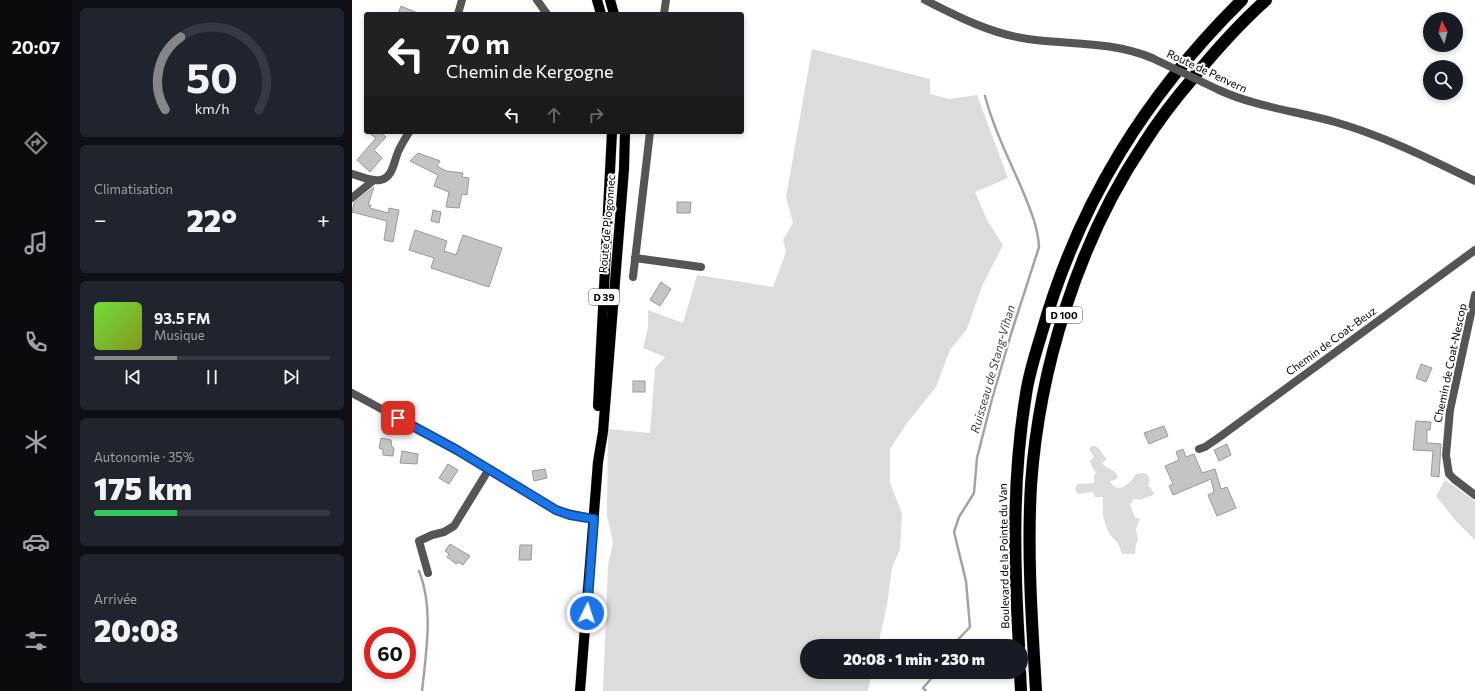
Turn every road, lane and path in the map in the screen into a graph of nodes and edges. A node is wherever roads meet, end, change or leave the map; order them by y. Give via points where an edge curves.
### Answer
1 (462, 0) edge
2 (537, 0) edge
3 (597, 0) edge
4 (610, 0) edge
5 (666, 0) edge
6 (926, 0) edge
7 (1242, 0) edge
8 (1266, 0) edge
9 (459, 12) edge
10 (546, 12) edge
11 (600, 12) edge
12 (613, 12) edge
13 (664, 12) edge
14 (407, 134) edge
15 (612, 134) edge
16 (625, 134) edge
17 (650, 134) edge
18 (352, 174) edge
19 (374, 180) junction
20 (1475, 181) edge
21 (352, 198) edge
22 (1475, 250) edge
23 (635, 258) junction
24 (702, 267) dead end
25 (633, 277) dead end
26 (1475, 295) edge
27 (352, 393) edge
28 (1199, 450) dead end
29 (598, 462) junction
30 (489, 469) junction
31 (1475, 495) edge
32 (594, 519) junction
33 (428, 573) dead end
34 (1019, 639) edge
35 (1020, 679) edge
36 (580, 691) edge
37 (1021, 691) edge
38 (1037, 691) edge

1 - 9 street
2 - 10 street
3 - 11 main road
4 - 12 main road
5 - 13 street
6 - 20 street, Route de Penvern, bridge via 966,20 1026,39 1107,45 1133,50 1238,98 1358,129 1408,149
7 - 34 highway, Boulevard de la Pointe du Van / D 100 via 1182,64 1134,129 1090,206 1058,280 1026,391 1018,450 1015,538
8 - 38 highway, D 100 via 1217,48 1143,144 1099,224 1061,323 1038,422 1031,484 1029,544
14 - 19 street via 394,166 387,176 381,180
15 - 29 main road, Route de Plogonnec / D 39 via 599,372
16 - 29 main road, Route de Plogonnec / D 39
17 - 23 street
18 - 19 street
19 - 21 street
22 - 28 street, Chemin de Coat-Beuz
23 - 24 street
23 - 25 street
26 - 31 street, Chemin de Coat-Nescop via 1450,410 1446,455 1449,474
27 - 30 street
29 - 32 main road, Route de Plogonnec / D 39
30 - 32 street via 556,510
30 - 33 street via 454,526 419,540
32 - 36 main road, Route de Plogonnec / D 39
35 - 37 highway

